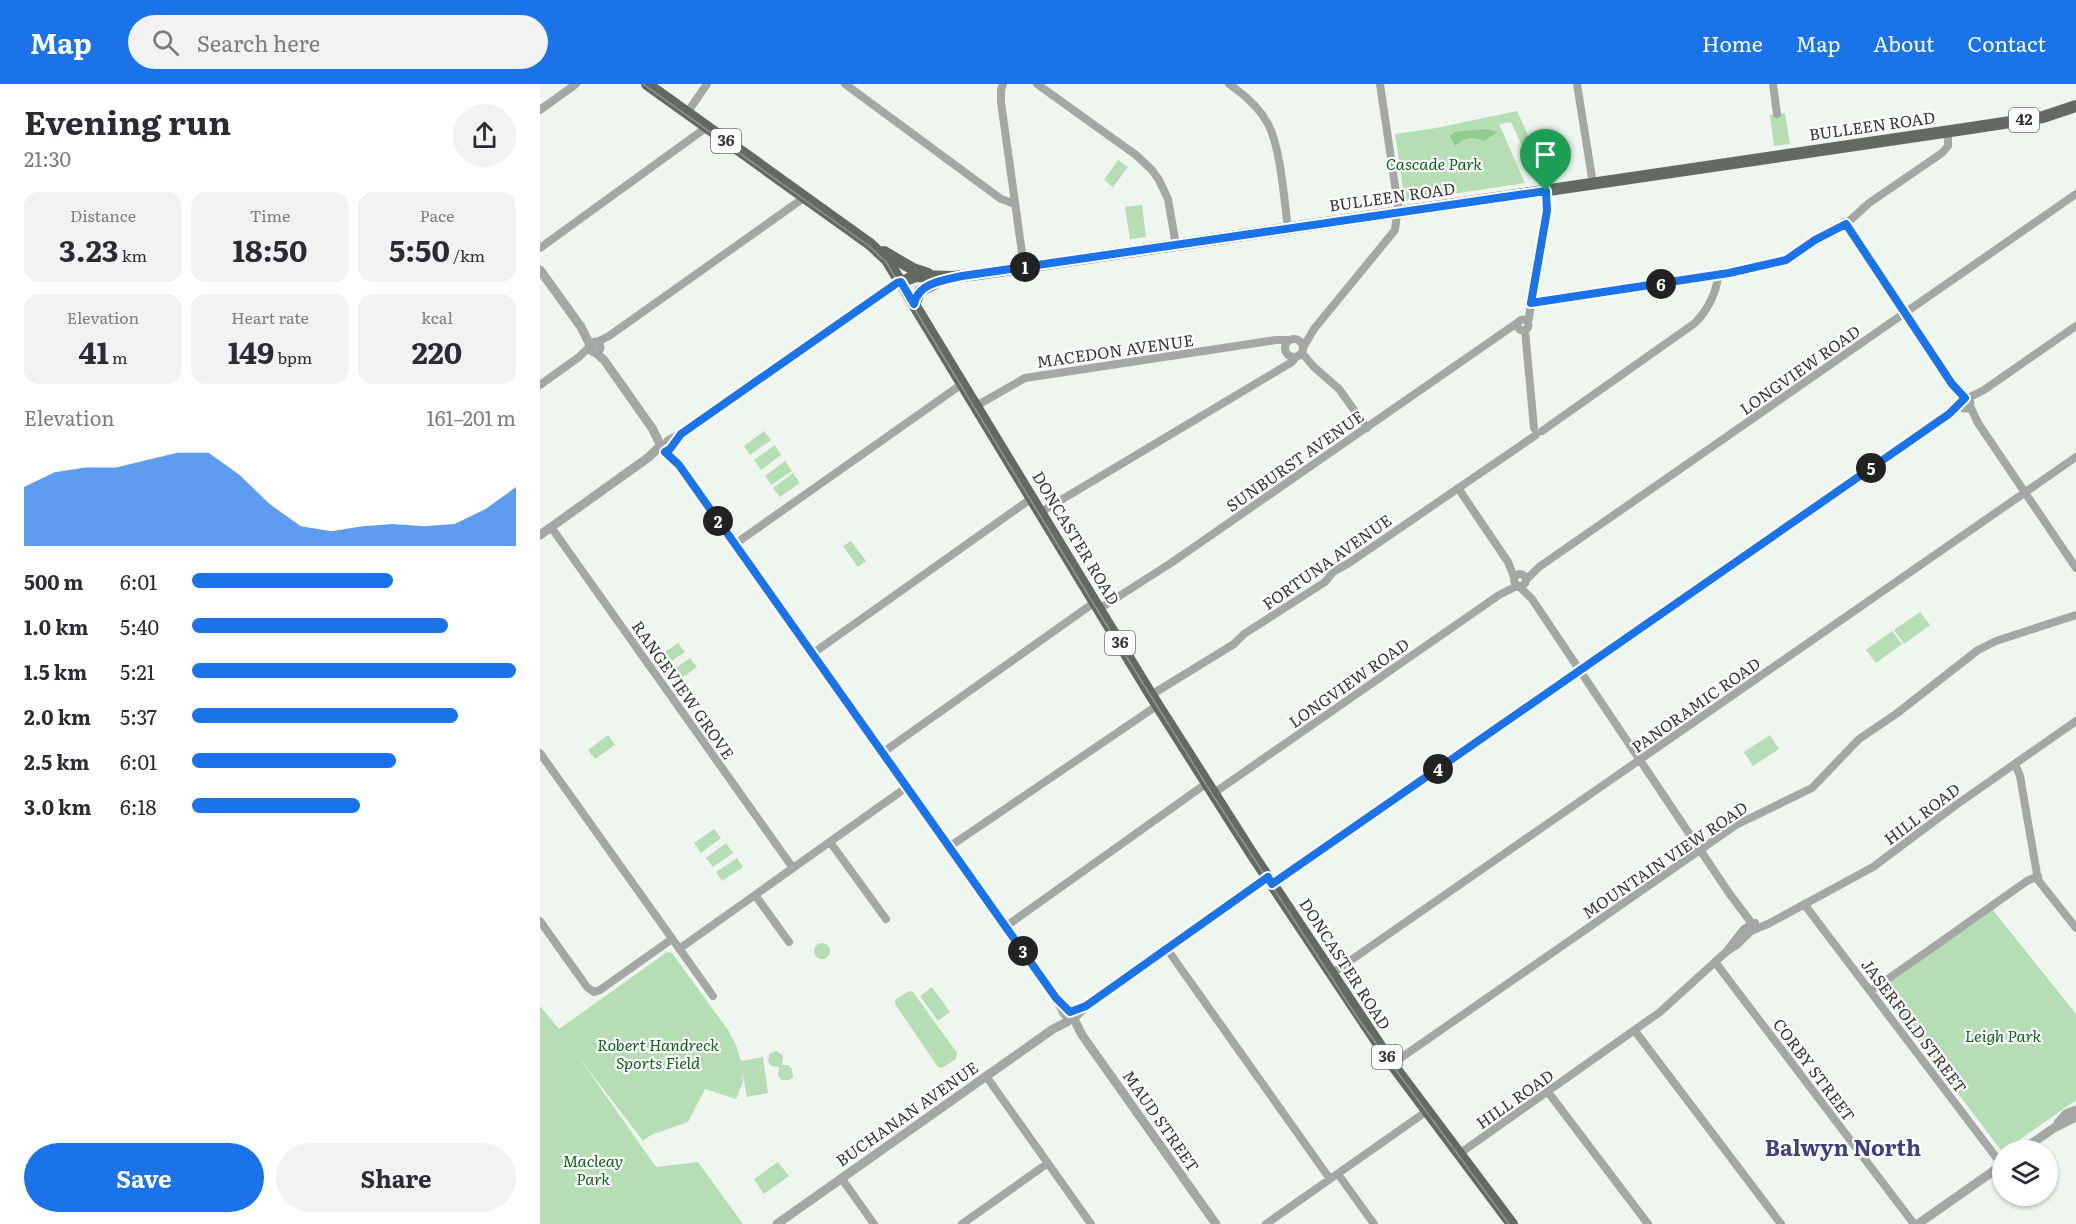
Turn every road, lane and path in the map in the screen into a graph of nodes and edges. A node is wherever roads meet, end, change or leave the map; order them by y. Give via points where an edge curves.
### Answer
1 (576, 84) edge
2 (647, 84) edge
3 (707, 84) edge
4 (845, 84) edge
5 (1003, 84) edge
6 (1037, 84) edge
7 (1229, 84) edge
8 (1380, 84) edge
9 (1577, 84) edge
10 (1773, 84) edge
11 (2076, 106) edge
12 (540, 110) edge
13 (687, 113) junction
14 (1778, 114) dead end
15 (707, 127) junction
16 (1947, 131) junction
17 (1593, 184) junction
18 (1014, 191) junction
19 (1546, 191) junction
20 (995, 192) junction
21 (2076, 194) edge
22 (805, 197) junction
23 (1016, 204) junction
24 (1396, 213) junction
25 (1844, 222) junction
26 (1288, 229) junction
27 (870, 244) junction
28 (1176, 245) junction
29 (540, 248) edge
30 (1024, 267) junction
31 (540, 270) edge
32 (1718, 275) junction
33 (949, 278) junction
34 (901, 282) junction
35 (1531, 303) junction
36 (914, 304) junction
37 (1905, 313) junction
38 (1522, 326) junction
39 (2076, 326) edge
40 (1314, 329) junction
41 (1290, 342) junction
42 (595, 347) junction
43 (1297, 354) junction
44 (962, 384) junction
45 (540, 385) edge
46 (1965, 403) junction
47 (976, 406) junction
48 (1367, 428) junction
49 (1537, 430) junction
50 (665, 446) junction
51 (2076, 457) edge
52 (1458, 488) junction
53 (2025, 493) junction
54 (1032, 498) junction
55 (1041, 512) junction
56 (551, 527) junction
57 (540, 535) edge
58 (735, 544) junction
59 (2076, 568) edge
60 (1520, 580) junction
61 (1097, 605) junction
62 (2076, 615) edge
63 (812, 654) junction
64 (1580, 671) junction
65 (1154, 700) junction
66 (2076, 721) edge
67 (540, 753) edge
68 (882, 753) junction
69 (1640, 760) junction
70 (2015, 764) junction
71 (907, 788) junction
72 (1210, 788) junction
73 (830, 842) junction
74 (949, 847) junction
75 (1700, 850) junction
76 (793, 868) junction
77 (2038, 876) junction
78 (1270, 880) junction
79 (755, 895) junction
80 (1804, 903) junction
81 (886, 920) dead end
82 (540, 921) edge
83 (1005, 927) junction
84 (1749, 928) junction
85 (2076, 928) edge
86 (672, 939) junction
87 (789, 942) dead end
88 (679, 949) junction
89 (1167, 949) junction
90 (1715, 962) junction
91 (1331, 974) junction
92 (1871, 991) junction
93 (713, 996) dead end
94 (1069, 1017) junction
95 (1635, 1031) junction
96 (1392, 1064) junction
97 (986, 1076) junction
98 (1548, 1092) junction
99 (2076, 1110) edge
100 (1427, 1111) junction
101 (2076, 1117) edge
102 (2054, 1128) junction
103 (2037, 1140) edge
104 (1992, 1152) edge
105 (1459, 1154) junction
106 (1048, 1163) junction
107 (1992, 1172) edge
108 (1338, 1174) junction
109 (842, 1179) junction
110 (1330, 1179) junction
111 (968, 1222) edge
112 (777, 1224) edge
113 (874, 1224) edge
114 (1091, 1224) edge
115 (1216, 1224) edge
116 (1266, 1224) edge
117 (1374, 1224) edge
118 (1512, 1224) edge
119 (1648, 1224) edge
120 (1781, 1224) edge
121 (1916, 1224) edge

1 - 12 street
2 - 13 main road, DONCASTER ROAD / 36
3 - 13 street
4 - 20 street
5 - 18 street via 1000,95
6 - 28 street via 1152,170 1168,200
7 - 26 street via 1256,106 1269,125 1276,146
8 - 24 street, MACEDON AVENUE
9 - 17 street
10 - 14 street
11 - 16 main road, BULLEEN ROAD / 42 via 2043,117
13 - 15 main road, DONCASTER ROAD / 36
15 - 22 main road, DONCASTER ROAD / 36
15 - 29 street
16 - 17 main road, BULLEEN ROAD / 42
16 - 25 street via 1945,150 1855,210
17 - 19 main road, BULLEEN ROAD / 42
18 - 20 street
18 - 23 street
19 - 24 main road, BULLEEN ROAD / 42
19 - 35 street via 1547,211
20 - 23 street
21 - 37 street, LONGVIEW ROAD
22 - 27 main road, DONCASTER ROAD / 36
22 - 42 street
23 - 30 street
24 - 26 main road, BULLEEN ROAD / 42
24 - 40 street, MACEDON AVENUE via 1393,236
25 - 32 street via 1782,262
25 - 37 street
26 - 28 main road, BULLEEN ROAD / 42
27 - 33 main road via 913,269
27 - 34 main road, DONCASTER ROAD / 36 via 885,257
28 - 30 main road, BULLEEN ROAD / 42
30 - 33 main road, BULLEEN ROAD / 42
31 - 42 street, MAUD STREET
32 - 35 street
32 - 49 street, FORTUNA AVENUE via 1713,294 1695,323
33 - 34 main road, BULLEEN ROAD / 42 via 916,276
33 - 36 main road via 920,291
34 - 36 main road, DONCASTER ROAD / 36
34 - 50 street
35 - 38 street
36 - 44 main road, DONCASTER ROAD / 36
37 - 46 street
37 - 60 street, LONGVIEW ROAD
38 - 48 street, SUNBURST AVENUE via 1504,333
38 - 49 street
39 - 46 street
40 - 41 street, MACEDON AVENUE
40 - 43 street, MACEDON AVENUE
41 - 43 street
41 - 43 street
41 - 47 street, MACEDON AVENUE via 1265,342 1025,378
42 - 45 street
42 - 50 street, MAUD STREET
43 - 48 street via 1339,389
43 - 55 street via 1292,362
44 - 47 main road, DONCASTER ROAD / 36
44 - 58 street
46 - 53 street
46 - 64 street
47 - 54 main road, DONCASTER ROAD / 36
48 - 61 street, SUNBURST AVENUE via 1171,563
49 - 52 street, FORTUNA AVENUE
50 - 56 street
50 - 58 street, MAUD STREET
51 - 53 street, PANORAMIC ROAD
52 - 60 street
52 - 65 street, FORTUNA AVENUE
53 - 59 street
53 - 69 street, PANORAMIC ROAD
54 - 55 main road, DONCASTER ROAD / 36
54 - 63 street
55 - 61 main road, DONCASTER ROAD / 36
56 - 57 street
56 - 76 street, RANGEVIEW GROVE
58 - 63 street, MAUD STREET
60 - 64 street
60 - 72 street, LONGVIEW ROAD
61 - 65 main road, DONCASTER ROAD / 36
61 - 68 street, SUNBURST AVENUE
62 - 75 street, MOUNTAIN VIEW ROAD via 1978,650 1859,739 1806,792 1751,816
63 - 68 street, MAUD STREET
64 - 69 street
64 - 78 street
65 - 72 main road, DONCASTER ROAD / 36
65 - 74 street, FORTUNA AVENUE
66 - 70 street, HILL ROAD
67 - 86 street
68 - 71 street, MAUD STREET
69 - 75 street
69 - 91 street, PANORAMIC ROAD
70 - 77 street
70 - 80 street, HILL ROAD via 1886,858
71 - 73 street
71 - 74 street, MAUD STREET
72 - 78 main road, DONCASTER ROAD / 36
72 - 83 street, LONGVIEW ROAD
73 - 76 street
73 - 81 street
74 - 83 street, MAUD STREET
75 - 84 street
75 - 96 street, MOUNTAIN VIEW ROAD
76 - 79 street
77 - 85 street via 2042,887
77 - 92 street
78 - 89 street, BUCHANAN AVENUE
78 - 91 main road, DONCASTER ROAD / 36
79 - 87 street
79 - 88 street
80 - 84 street, HILL ROAD
80 - 92 street, JASERFOLD STREET
82 - 86 street via 594,992
83 - 94 street, MAUD STREET
84 - 90 street, HILL ROAD via 1737,945
86 - 88 street
88 - 93 street
89 - 94 street, BUCHANAN AVENUE
89 - 110 street
90 - 95 street, HILL ROAD
90 - 121 street, CORBY STREET
91 - 96 main road, DONCASTER ROAD / 36
92 - 104 street, JASERFOLD STREET
94 - 97 street, BUCHANAN AVENUE
94 - 115 street, MAUD STREET
95 - 98 street, HILL ROAD
95 - 120 street
96 - 100 main road, DONCASTER ROAD / 36
97 - 106 street
97 - 109 street, BUCHANAN AVENUE
98 - 105 street, HILL ROAD
98 - 119 street
99 - 102 street via 2066,1114
100 - 105 main road, DONCASTER ROAD / 36
100 - 108 street
101 - 102 street
102 - 103 street
105 - 118 main road, DONCASTER ROAD / 36
106 - 111 street
106 - 114 street
107 - 121 street
108 - 110 street
108 - 117 street
109 - 112 street, BUCHANAN AVENUE
109 - 113 street
110 - 116 street

